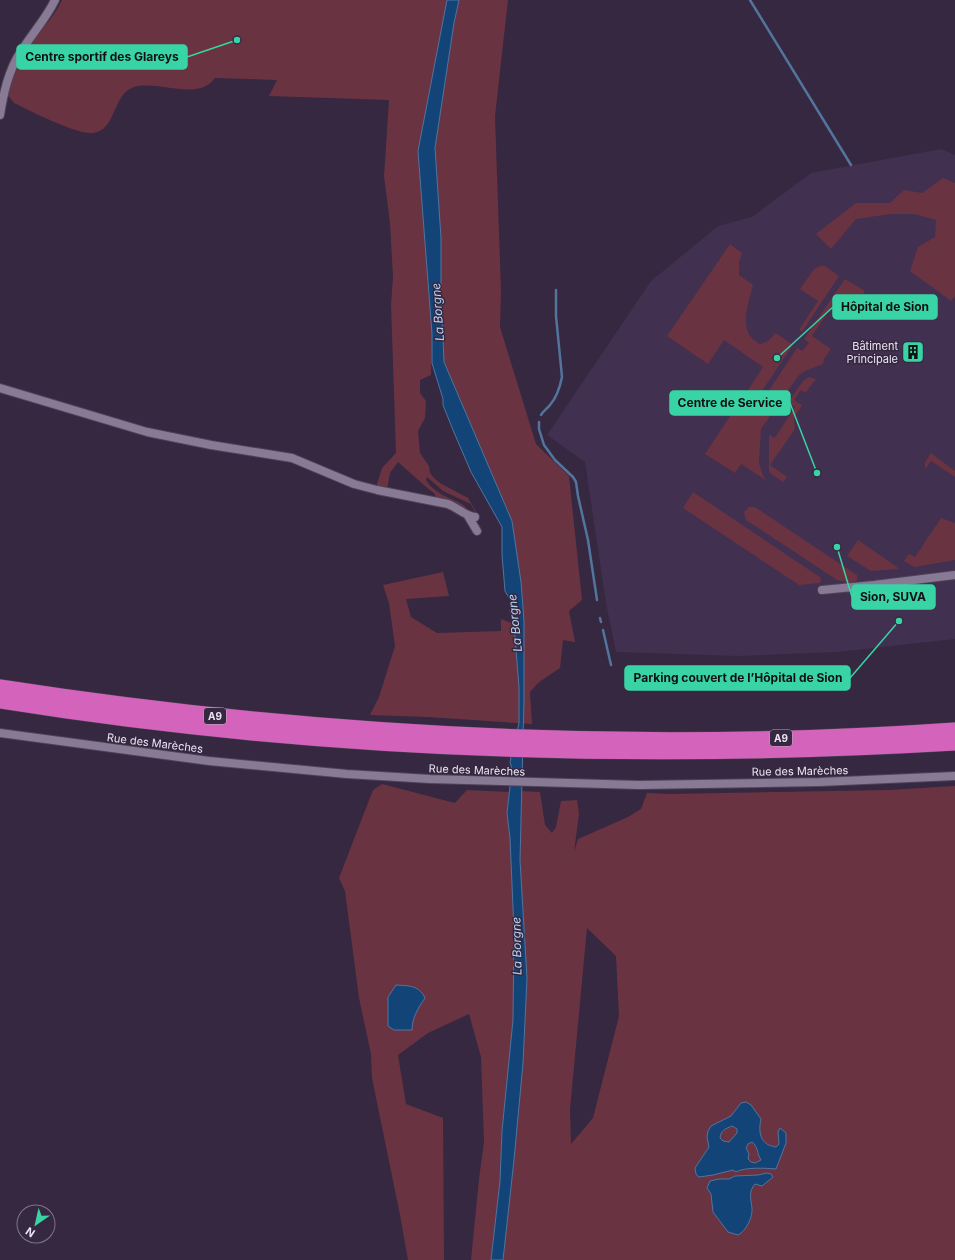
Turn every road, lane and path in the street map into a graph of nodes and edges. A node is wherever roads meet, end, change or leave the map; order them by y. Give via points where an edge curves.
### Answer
1 (55, 0) edge
2 (0, 115) edge
3 (0, 388) edge
4 (477, 531) dead end
5 (955, 575) edge
6 (822, 590) dead end
7 (0, 687) edge
8 (0, 700) edge
9 (955, 728) edge
10 (0, 733) edge
11 (431, 740) junction
12 (955, 743) edge
13 (606, 746) junction
14 (955, 776) edge

1 - 2 street via 10,71
3 - 4 street via 147,432 292,458 354,484 448,504 472,517
5 - 6 street
7 - 11 highway, A9 via 196,714 328,726
8 - 11 highway, A9 via 210,729 344,741
9 - 13 highway, A9 via 923,732
10 - 14 street, Rue des Marèches via 223,762 430,779 639,785 820,782
11 - 13 highway, A9
12 - 13 highway, A9 via 767,752

